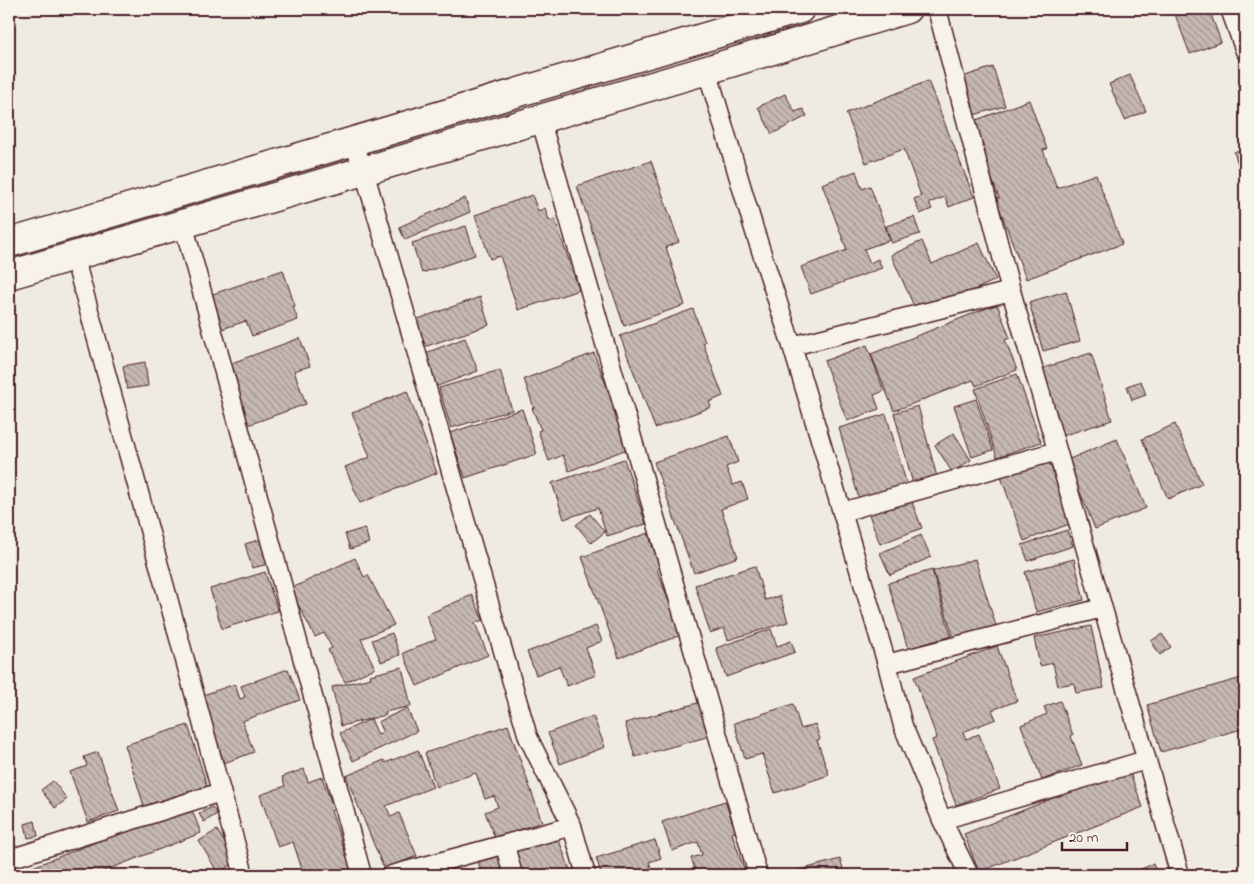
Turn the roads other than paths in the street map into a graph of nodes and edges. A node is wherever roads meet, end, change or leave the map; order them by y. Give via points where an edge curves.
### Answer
1 (800, 9) edge
2 (906, 9) edge
3 (937, 9) edge
4 (1230, 9) edge
5 (1245, 51) edge
6 (707, 70) junction
7 (540, 118) junction
8 (353, 141) junction
9 (364, 172) junction
10 (183, 223) junction
11 (9, 243) edge
12 (74, 256) junction
13 (9, 275) edge
14 (1011, 291) junction
15 (792, 346) junction
16 (1057, 451) junction
17 (842, 512) junction
18 (1102, 608) junction
19 (887, 664) junction
20 (1146, 760) junction
21 (221, 792) junction
22 (942, 820) junction
23 (572, 826) junction
24 (504, 846) junction
25 (9, 857) edge
26 (244, 875) edge
27 (362, 875) edge
28 (392, 875) edge
29 (513, 875) edge
30 (586, 875) edge
31 (758, 875) edge
32 (970, 875) edge
33 (1180, 875) edge

1 - 8 highway
2 - 6 highway
3 - 14 street
4 - 5 street
6 - 7 highway
6 - 15 street
7 - 9 highway
7 - 31 street
8 - 9 street
8 - 11 highway
9 - 10 highway
9 - 23 street via 528,737
10 - 12 highway
10 - 27 street
12 - 13 highway
12 - 21 street
14 - 15 street
14 - 16 street
15 - 17 street
16 - 17 street
16 - 18 street
17 - 19 street
18 - 19 street
18 - 20 street
19 - 22 street via 903,726
20 - 22 street
20 - 33 street
21 - 25 street
21 - 26 street
22 - 32 street
23 - 24 street
23 - 30 street
24 - 28 street
24 - 29 street

